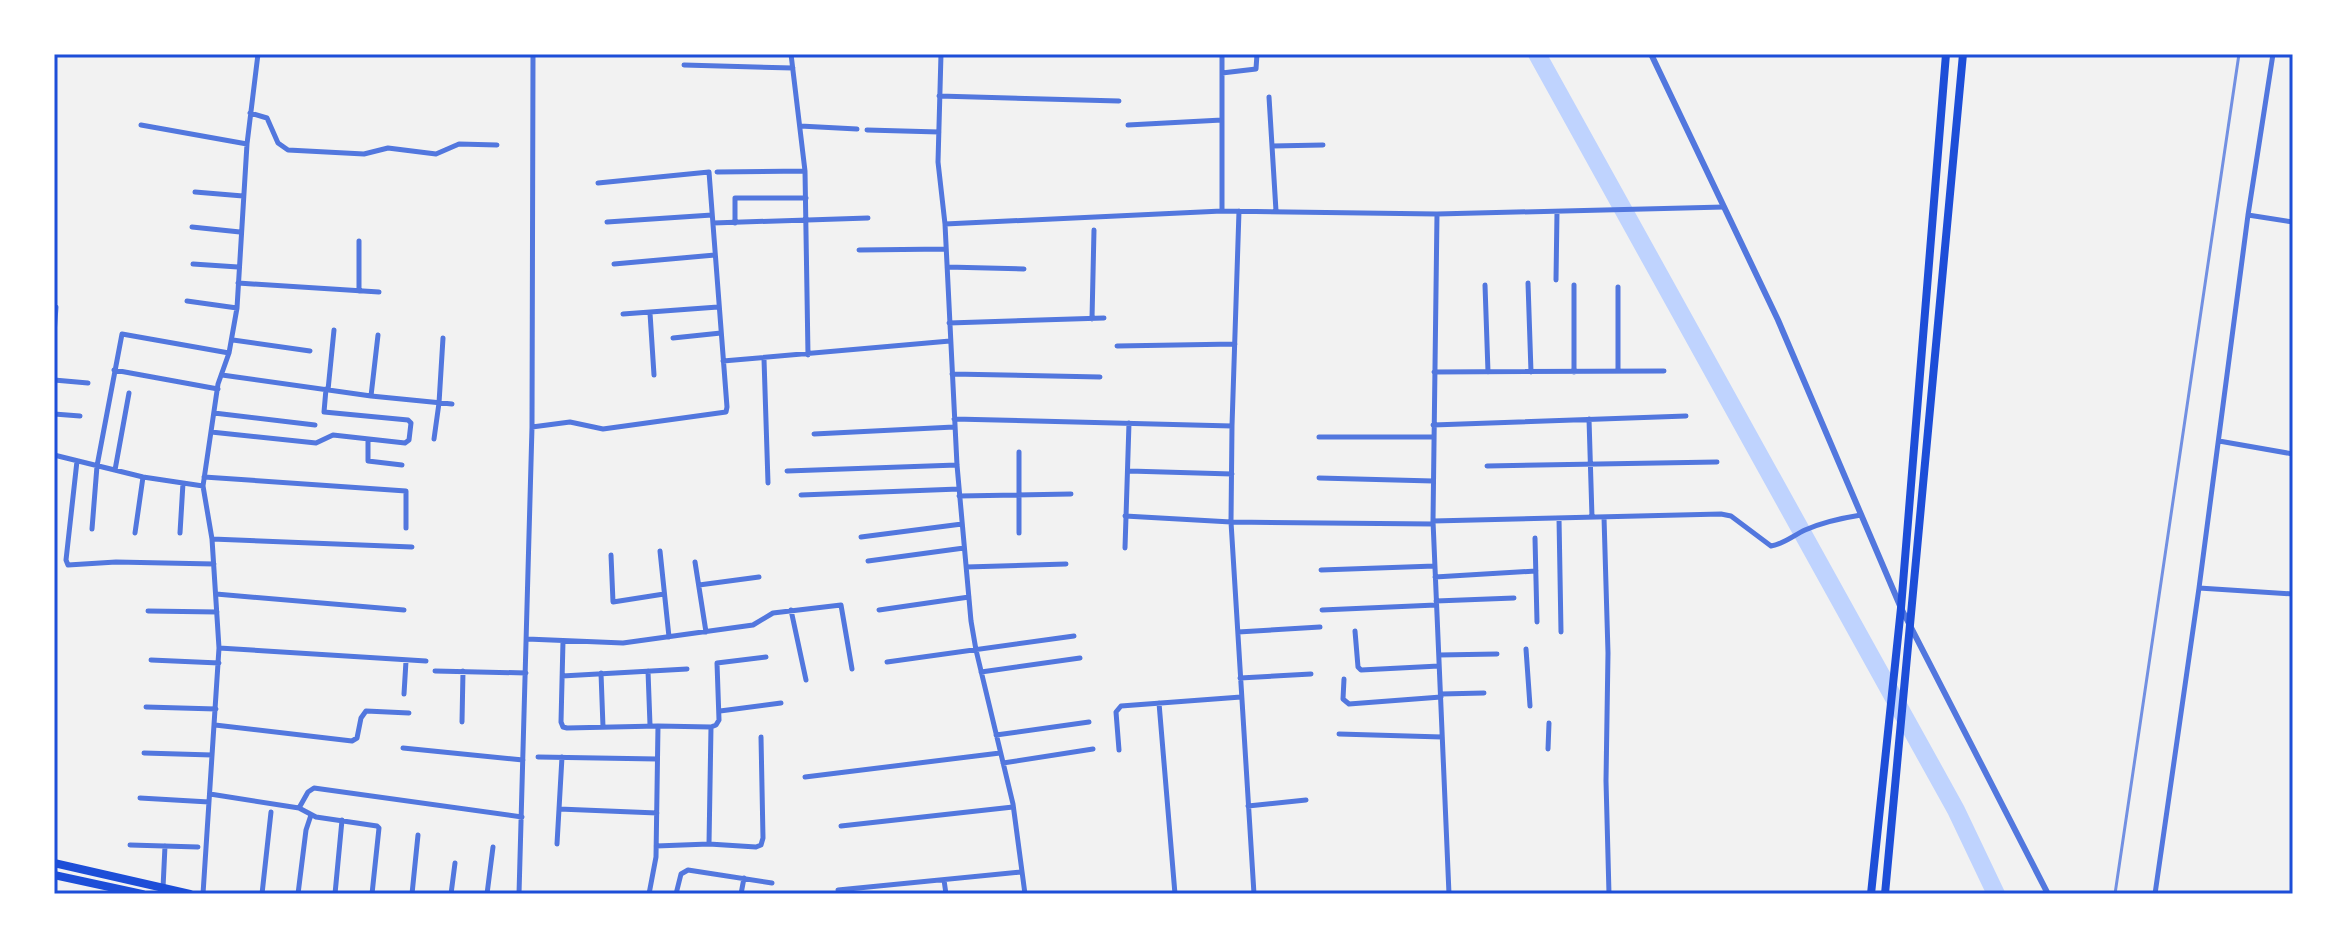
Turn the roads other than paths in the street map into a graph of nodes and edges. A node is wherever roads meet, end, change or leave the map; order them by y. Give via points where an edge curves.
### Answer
1 (258, 54) edge
2 (533, 54) edge
3 (791, 54) edge
4 (941, 54) edge
5 (1222, 54) edge
6 (1257, 54) edge
7 (1651, 54) edge
8 (1946, 54) edge
9 (1963, 54) edge
10 (2273, 54) edge
11 (684, 65) dead end
12 (793, 68) junction
13 (1222, 73) junction
14 (939, 96) junction
15 (1269, 97) dead end
16 (1119, 101) dead end
17 (250, 113) junction
18 (1222, 120) junction
19 (141, 125) dead end
20 (1128, 125) dead end
21 (800, 126) junction
22 (857, 129) dead end
23 (867, 130) dead end
24 (939, 132) junction
25 (247, 144) junction
26 (497, 145) dead end
27 (1323, 145) dead end
28 (1272, 146) junction
29 (805, 171) junction
30 (717, 172) dead end
31 (598, 183) dead end
32 (195, 192) dead end
33 (243, 196) junction
34 (806, 198) junction
35 (1724, 207) junction
36 (1222, 211) junction
37 (1239, 211) junction
38 (1276, 211) junction
39 (1557, 212) junction
40 (1437, 214) junction
41 (712, 215) junction
42 (2248, 215) junction
43 (868, 218) dead end
44 (807, 221) junction
45 (607, 222) dead end
46 (2293, 222) edge
47 (713, 223) junction
48 (735, 223) junction
49 (945, 224) junction
50 (192, 227) dead end
51 (1094, 230) dead end
52 (240, 232) junction
53 (359, 241) dead end
54 (946, 249) junction
55 (859, 250) dead end
56 (715, 255) junction
57 (193, 264) dead end
58 (614, 264) dead end
59 (238, 267) junction
60 (947, 267) junction
61 (1024, 269) dead end
62 (1556, 280) dead end
63 (238, 283) junction
64 (1528, 283) dead end
65 (1485, 285) dead end
66 (1574, 285) dead end
67 (1618, 287) dead end
68 (359, 291) junction
69 (379, 292) dead end
70 (187, 301) dead end
71 (56, 307) dead end
72 (718, 307) junction
73 (237, 308) junction
74 (650, 313) junction
75 (623, 314) dead end
76 (1104, 318) dead end
77 (1092, 319) junction
78 (949, 323) junction
79 (334, 330) dead end
80 (721, 333) junction
81 (54, 334) edge
82 (378, 335) dead end
83 (443, 338) dead end
84 (673, 338) dead end
85 (233, 340) junction
86 (950, 341) junction
87 (1235, 344) junction
88 (1117, 346) dead end
89 (310, 351) dead end
90 (229, 353) junction
91 (808, 355) junction
92 (764, 359) junction
93 (723, 361) junction
94 (114, 370) junction
95 (1618, 371) junction
96 (1664, 371) dead end
97 (1434, 372) junction
98 (1488, 372) junction
99 (1531, 372) junction
100 (1574, 372) junction
101 (952, 374) junction
102 (222, 375) junction
103 (654, 375) dead end
104 (1100, 377) dead end
105 (54, 380) edge
106 (88, 383) dead end
107 (218, 389) junction
108 (327, 390) junction
109 (129, 393) dead end
110 (371, 396) junction
111 (439, 403) junction
112 (452, 404) dead end
113 (214, 413) junction
114 (54, 414) edge
115 (80, 416) dead end
116 (1686, 416) dead end
117 (954, 419) junction
118 (1589, 419) junction
119 (1129, 423) junction
120 (315, 425) dead end
121 (1433, 425) junction
122 (1232, 426) junction
123 (532, 427) junction
124 (954, 427) junction
125 (211, 432) junction
126 (814, 434) dead end
127 (1319, 437) dead end
128 (1433, 437) junction
129 (434, 439) dead end
130 (368, 440) junction
131 (2219, 441) junction
132 (1019, 452) dead end
133 (2293, 454) edge
134 (54, 455) edge
135 (77, 461) junction
136 (1717, 462) dead end
137 (1591, 464) junction
138 (402, 465) dead end
139 (957, 465) junction
140 (97, 466) junction
141 (1487, 466) dead end
142 (115, 470) junction
143 (787, 471) dead end
144 (1129, 471) junction
145 (1232, 474) junction
146 (143, 477) junction
147 (204, 477) junction
148 (1319, 478) dead end
149 (1433, 481) junction
150 (183, 483) junction
151 (768, 483) dead end
152 (203, 486) junction
153 (959, 493) junction
154 (1019, 494) junction
155 (1071, 494) dead end
156 (801, 495) dead end
157 (1861, 515) junction
158 (1125, 516) junction
159 (1592, 517) junction
160 (1604, 517) junction
161 (1559, 518) junction
162 (1231, 522) junction
163 (1433, 522) junction
164 (962, 524) junction
165 (406, 528) dead end
166 (92, 529) dead end
167 (135, 533) dead end
168 (180, 533) dead end
169 (1019, 533) dead end
170 (861, 537) dead end
171 (1535, 538) dead end
172 (212, 539) junction
173 (412, 547) dead end
174 (964, 548) junction
175 (1125, 548) dead end
176 (660, 551) dead end
177 (611, 555) dead end
178 (868, 561) dead end
179 (695, 562) dead end
180 (214, 564) junction
181 (1066, 564) dead end
182 (1435, 566) junction
183 (966, 567) junction
184 (1321, 570) dead end
185 (1536, 571) junction
186 (759, 577) dead end
187 (1435, 577) junction
188 (699, 585) junction
189 (2199, 588) junction
190 (216, 594) junction
191 (664, 594) junction
192 (2293, 594) edge
193 (969, 597) junction
194 (1514, 598) dead end
195 (1436, 603) junction
196 (1901, 608) junction
197 (404, 610) dead end
198 (791, 610) junction
199 (879, 610) dead end
200 (1322, 610) dead end
201 (148, 611) dead end
202 (217, 612) junction
203 (1537, 622) dead end
204 (1909, 624) junction
205 (1320, 627) dead end
206 (1355, 631) dead end
207 (706, 632) junction
208 (1238, 632) junction
209 (1561, 632) dead end
210 (1074, 636) dead end
211 (669, 637) junction
212 (527, 639) junction
213 (563, 641) junction
214 (219, 648) junction
215 (1526, 649) dead end
216 (976, 650) junction
217 (1497, 654) dead end
218 (1439, 655) junction
219 (766, 657) dead end
220 (1080, 658) dead end
221 (151, 660) dead end
222 (406, 661) junction
223 (426, 661) dead end
224 (887, 662) dead end
225 (219, 663) junction
226 (1439, 666) junction
227 (687, 669) dead end
228 (852, 669) dead end
229 (435, 671) dead end
230 (463, 671) junction
231 (648, 671) junction
232 (981, 672) junction
233 (526, 673) junction
234 (601, 673) junction
235 (1311, 674) dead end
236 (562, 676) junction
237 (1240, 678) junction
238 (1344, 679) dead end
239 (806, 680) dead end
240 (1484, 693) dead end
241 (404, 694) dead end
242 (1440, 696) junction
243 (1241, 697) junction
244 (781, 703) dead end
245 (1159, 703) junction
246 (1530, 706) dead end
247 (146, 707) dead end
248 (216, 709) junction
249 (720, 711) junction
250 (409, 713) dead end
251 (462, 722) dead end
252 (1089, 722) dead end
253 (1549, 723) dead end
254 (215, 725) junction
255 (650, 726) junction
256 (658, 726) junction
257 (603, 727) junction
258 (711, 727) junction
259 (1339, 734) dead end
260 (996, 735) junction
261 (761, 737) dead end
262 (1442, 737) junction
263 (403, 748) dead end
264 (1093, 749) dead end
265 (1548, 749) dead end
266 (1119, 750) dead end
267 (144, 753) dead end
268 (1000, 753) junction
269 (212, 755) junction
270 (538, 757) dead end
271 (562, 757) junction
272 (657, 759) junction
273 (523, 760) junction
274 (1003, 763) junction
275 (805, 777) dead end
276 (210, 794) junction
277 (140, 798) dead end
278 (1306, 800) dead end
279 (209, 802) junction
280 (1248, 806) junction
281 (1013, 807) junction
282 (299, 808) junction
283 (559, 809) junction
284 (271, 812) dead end
285 (657, 813) junction
286 (311, 815) junction
287 (522, 817) junction
288 (342, 820) junction
289 (841, 826) dead end
290 (418, 835) dead end
291 (557, 844) dead end
292 (709, 844) junction
293 (130, 845) dead end
294 (165, 846) junction
295 (656, 846) junction
296 (198, 847) dead end
297 (493, 847) dead end
298 (54, 863) edge
299 (455, 863) dead end
300 (1021, 872) junction
301 (54, 875) edge
302 (744, 878) junction
303 (944, 880) junction
304 (772, 883) dead end
305 (163, 888) junction
306 (96, 889) edge
307 (838, 890) dead end
308 (874, 890) edge
309 (142, 894) edge
310 (190, 894) edge
311 (203, 894) edge
312 (262, 894) edge
313 (298, 894) edge
314 (335, 894) edge
315 (372, 894) edge
316 (412, 894) edge
317 (451, 894) edge
318 (487, 894) edge
319 (519, 894) edge
320 (649, 894) edge
321 (676, 894) edge
322 (741, 894) edge
323 (946, 894) edge
324 (1025, 894) edge
325 (1175, 894) edge
326 (1254, 894) edge
327 (1449, 894) edge
328 (1609, 894) edge
329 (1871, 894) edge
330 (1885, 894) edge
331 (2048, 894) edge
332 (2155, 894) edge

1 - 17 street
2 - 123 street
3 - 12 street
4 - 14 street
5 - 13 street
6 - 13 street via 1256,69
7 - 35 street
8 - 196 main road
9 - 204 main road
10 - 42 street
11 - 12 street
12 - 21 street
13 - 18 street
14 - 16 street
14 - 24 street
15 - 28 street
17 - 25 street
17 - 26 street via 267,118 278,143 288,150 364,154 388,148 436,154 459,144
18 - 20 street
18 - 36 street
19 - 25 street
21 - 22 street
21 - 29 street
23 - 24 street
24 - 49 street
25 - 33 street
27 - 28 street
28 - 38 street
29 - 30 street
29 - 34 street
31 - 41 street via 709,172
32 - 33 street
33 - 52 street
34 - 44 street
34 - 48 street via 735,198
35 - 39 street
35 - 157 street
36 - 37 street
36 - 49 street
37 - 38 street
37 - 87 street
38 - 40 street
39 - 40 street
39 - 62 street
40 - 97 street
41 - 45 street
41 - 47 street
42 - 46 street
42 - 131 street
43 - 44 street
44 - 48 street
44 - 91 street
47 - 48 street
47 - 56 street
49 - 54 street
50 - 52 street
51 - 77 street
52 - 59 street
53 - 68 street
54 - 55 street
54 - 60 street
56 - 58 street
56 - 72 street
57 - 59 street
59 - 63 street
60 - 61 street
60 - 78 street
63 - 68 street
63 - 73 street
64 - 99 street
65 - 98 street
66 - 100 street
67 - 95 street
68 - 69 street
70 - 73 street
71 - 81 street
72 - 74 street
72 - 80 street
73 - 85 street
74 - 75 street
74 - 103 street
76 - 77 street
77 - 78 street
78 - 86 street
79 - 108 street
80 - 84 street
80 - 93 street
82 - 110 street
83 - 111 street
85 - 89 street
85 - 90 street
86 - 91 street
86 - 101 street
87 - 88 street
87 - 122 street
90 - 94 street via 126,333 120,337
90 - 102 street
91 - 92 street
92 - 93 street
92 - 151 street
93 - 123 street via 726,412 603,429 570,422
94 - 107 street
94 - 140 street
95 - 96 street
95 - 100 street
97 - 98 street
97 - 121 street
98 - 99 street
99 - 100 street
101 - 104 street
101 - 117 street
102 - 107 street
102 - 108 street
105 - 106 street
107 - 113 street
108 - 110 street
108 - 130 street via 327,413 411,421 406,442
109 - 142 street
110 - 111 street
111 - 112 street
111 - 129 street
113 - 120 street
113 - 125 street
114 - 115 street
116 - 118 street
117 - 119 street
117 - 124 street
118 - 121 street
118 - 137 street
119 - 122 street
119 - 144 street
121 - 128 street
122 - 145 street
123 - 212 street
124 - 126 street
124 - 139 street
125 - 130 street via 316,443 333,435
125 - 147 street
127 - 128 street
128 - 149 street
130 - 138 street via 368,461
131 - 133 street
131 - 189 street
132 - 154 street
134 - 135 street
135 - 140 street
135 - 180 street via 68,565
136 - 137 street
137 - 141 street
137 - 159 street
139 - 143 street
139 - 153 street
140 - 142 street
140 - 166 street
142 - 146 street
144 - 145 street
144 - 158 street
145 - 162 street
146 - 150 street
146 - 167 street
147 - 152 street
147 - 165 street via 406,491
148 - 149 street
149 - 163 street
150 - 152 street
150 - 168 street
152 - 172 street
153 - 154 street
153 - 156 street
153 - 164 street
154 - 155 street
154 - 169 street
157 - 160 street via 1831,520 1771,546 1721,514
157 - 196 street
158 - 162 street
158 - 175 street
159 - 160 street
159 - 161 street
160 - 328 street
161 - 163 street
161 - 209 street
162 - 163 street
162 - 208 street
163 - 182 street
164 - 170 street
164 - 174 street
171 - 185 street
172 - 173 street
172 - 180 street
174 - 178 street
174 - 183 street
176 - 191 street
177 - 191 street via 613,602
179 - 188 street
180 - 190 street
181 - 183 street
182 - 184 street
182 - 187 street
183 - 193 street
185 - 187 street
185 - 203 street
186 - 188 street
187 - 195 street
188 - 207 street
189 - 192 street
189 - 332 street
190 - 197 street
190 - 202 street
191 - 211 street
193 - 199 street
193 - 216 street
194 - 195 street
195 - 200 street
195 - 218 street
196 - 204 street
196 - 329 main road
198 - 207 street via 769,614 753,625
198 - 228 street via 841,605
198 - 239 street
201 - 202 street
202 - 214 street
204 - 330 main road
204 - 331 street
205 - 208 street
206 - 226 street via 1361,670
207 - 211 street
208 - 237 street
210 - 216 street
211 - 213 street via 616,644
212 - 213 street
212 - 233 street
213 - 236 street
214 - 222 street
214 - 225 street
215 - 246 street
216 - 224 street
216 - 232 street
217 - 218 street
218 - 226 street
219 - 249 street via 717,663
220 - 232 street
221 - 225 street
222 - 223 street
222 - 241 street
225 - 248 street
226 - 242 street
227 - 231 street
229 - 230 street
230 - 233 street
230 - 251 street
231 - 234 street
231 - 255 street
232 - 260 street
233 - 273 street
234 - 236 street
234 - 257 street
235 - 237 street
236 - 257 street via 563,727
237 - 243 street
238 - 242 street via 1343,699 1349,704
240 - 242 street
242 - 262 street
243 - 245 street
243 - 280 street
244 - 249 street
245 - 266 street via 1118,708
245 - 325 street
247 - 248 street
248 - 254 street
249 - 258 street
250 - 254 street via 366,711 356,741
252 - 260 street
253 - 265 street
254 - 269 street
255 - 256 street
255 - 257 street
256 - 258 street
256 - 272 street
258 - 292 street
259 - 262 street
260 - 268 street
261 - 292 street via 761,845
262 - 327 street
263 - 273 street
264 - 274 street
267 - 269 street
268 - 274 street
268 - 275 street
269 - 276 street
270 - 271 street
271 - 272 street
271 - 283 street
272 - 285 street
273 - 287 street
274 - 281 street
276 - 279 street
276 - 282 street
277 - 279 street
278 - 280 street
279 - 311 street
280 - 326 street
281 - 289 street
281 - 300 street
282 - 286 street
282 - 287 street via 314,788
283 - 285 street
283 - 291 street
284 - 312 street
285 - 295 street
286 - 288 street
286 - 313 street
287 - 319 street
288 - 314 street
288 - 315 street via 379,828
290 - 316 street
292 - 295 street
293 - 294 street
294 - 296 street
294 - 305 street
295 - 320 street
297 - 318 street
298 - 305 main road
299 - 317 street
300 - 303 street
300 - 324 street
301 - 306 main road
302 - 304 street
302 - 321 street via 688,870 681,874
302 - 322 street
303 - 308 street
303 - 323 street
305 - 310 main road
306 - 309 main road
307 - 308 street

